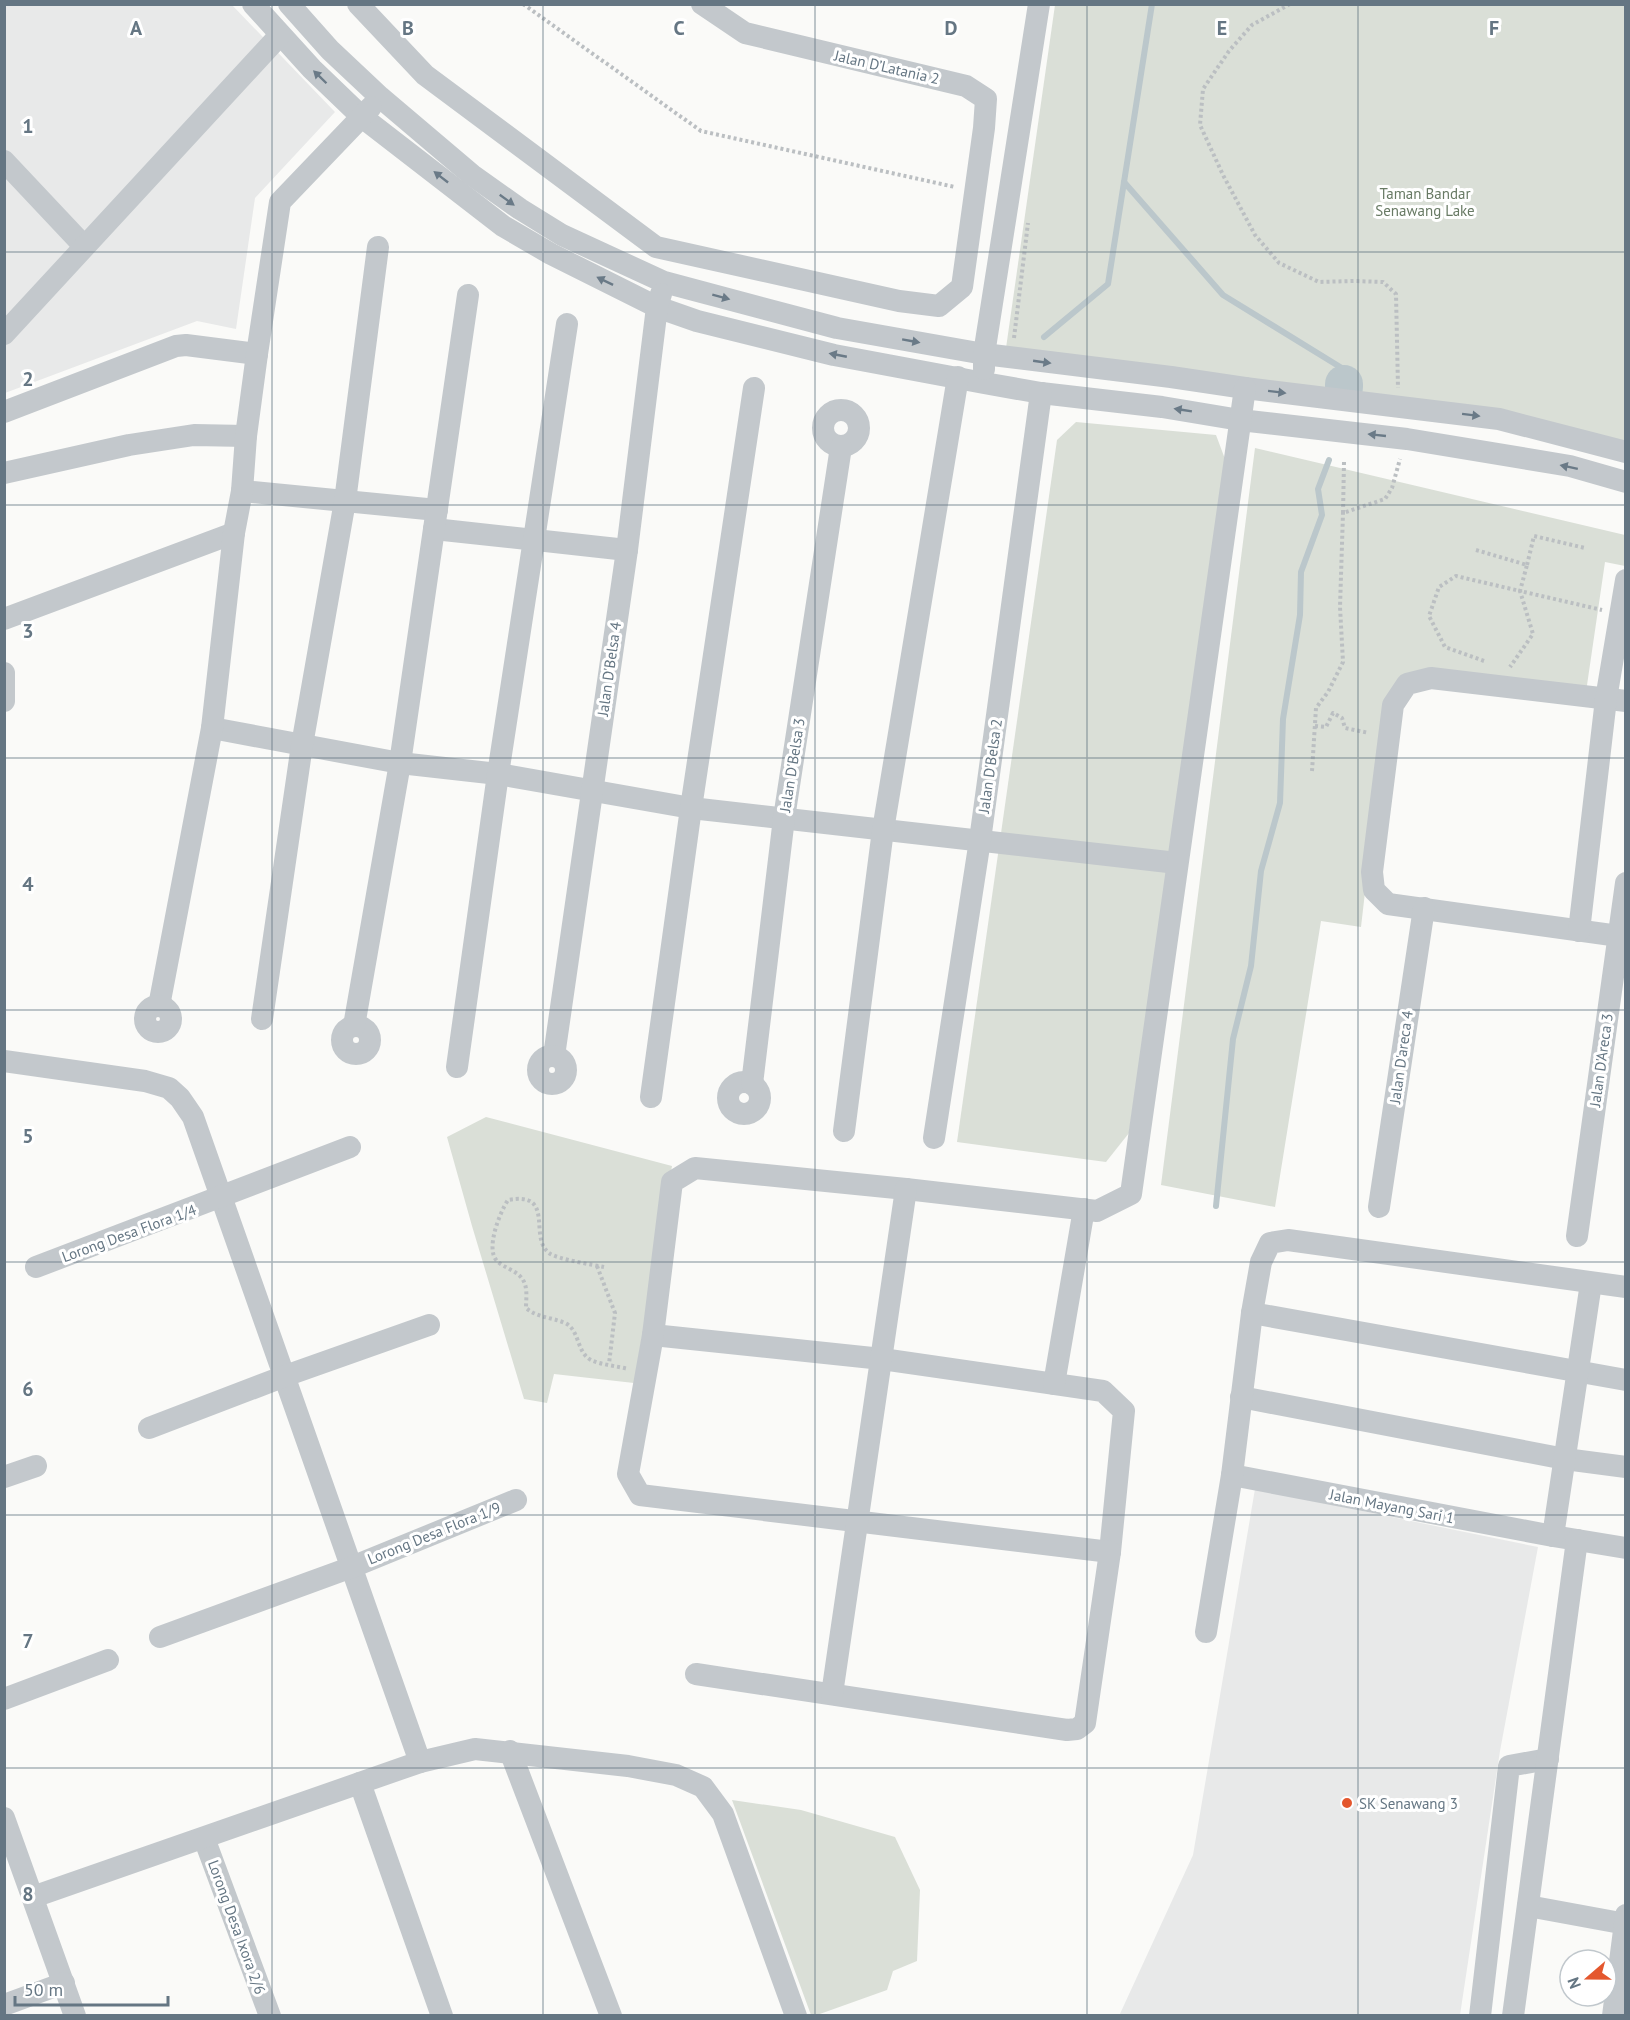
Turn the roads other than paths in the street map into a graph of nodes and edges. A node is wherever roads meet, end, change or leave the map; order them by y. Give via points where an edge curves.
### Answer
1 (253, 4) edge
2 (289, 4) edge
3 (358, 4) edge
4 (702, 4) edge
5 (1039, 4) edge
6 (280, 34) junction
7 (380, 97) junction
8 (362, 117) junction
9 (4, 161) edge
10 (84, 246) junction
11 (378, 247) dead end
12 (664, 282) junction
13 (468, 295) dead end
14 (657, 307) junction
15 (567, 324) dead end
16 (4, 334) edge
17 (257, 354) junction
18 (984, 354) junction
19 (958, 376) junction
20 (984, 383) junction
21 (754, 388) dead end
22 (1245, 388) junction
23 (1041, 393) junction
24 (4, 412) edge
25 (1240, 420) junction
26 (246, 436) junction
27 (841, 447) dead end
28 (1626, 452) edge
29 (4, 472) edge
30 (1626, 482) edge
31 (242, 491) junction
32 (345, 501) junction
33 (436, 520) junction
34 (234, 533) junction
35 (535, 539) junction
36 (627, 550) junction
37 (1626, 580) edge
38 (4, 619) edge
39 (4, 673) edge
40 (1616, 700) edge
41 (4, 701) edge
42 (212, 728) junction
43 (302, 745) junction
44 (400, 763) junction
45 (498, 774) junction
46 (592, 790) junction
47 (691, 808) junction
48 (784, 819) junction
49 (883, 830) junction
50 (980, 840) junction
51 (1177, 862) junction
52 (1626, 883) edge
53 (1424, 908) junction
54 (1579, 931) junction
55 (1622, 937) edge
56 (159, 1006) dead end
57 (262, 1019) dead end
58 (354, 1026) dead end
59 (554, 1056) dead end
60 (4, 1061) edge
61 (458, 1067) dead end
62 (752, 1084) dead end
63 (651, 1097) dead end
64 (844, 1131) dead end
65 (934, 1138) dead end
66 (350, 1148) dead end
67 (906, 1189) junction
68 (222, 1198) junction
69 (1379, 1207) dead end
70 (1084, 1209) junction
71 (1577, 1236) dead end
72 (36, 1267) dead end
73 (1591, 1283) junction
74 (1626, 1287) edge
75 (1252, 1313) junction
76 (429, 1325) dead end
77 (653, 1335) junction
78 (882, 1359) junction
79 (1578, 1372) junction
80 (285, 1376) junction
81 (1626, 1380) edge
82 (1054, 1383) junction
83 (1242, 1397) junction
84 (149, 1428) dead end
85 (1565, 1459) junction
86 (36, 1466) dead end
87 (1626, 1467) edge
88 (1232, 1475) junction
89 (4, 1477) edge
90 (516, 1500) dead end
91 (859, 1523) junction
92 (1552, 1536) junction
93 (1577, 1540) junction
94 (1626, 1548) edge
95 (1110, 1552) junction
96 (352, 1567) junction
97 (1206, 1632) dead end
98 (160, 1637) dead end
99 (108, 1660) dead end
100 (696, 1674) dead end
101 (832, 1694) junction
102 (4, 1699) edge
103 (510, 1751) junction
104 (1548, 1759) junction
105 (420, 1762) junction
106 (360, 1783) junction
107 (5, 1819) edge
108 (204, 1838) junction
109 (33, 1897) junction
110 (1528, 1906) junction
111 (1625, 1921) edge
112 (63, 1983) junction
113 (4, 2005) edge
114 (75, 2016) edge
115 (270, 2016) edge
116 (442, 2016) edge
117 (611, 2016) edge
118 (796, 2016) edge
119 (1480, 2016) edge
120 (1513, 2016) edge
121 (1613, 2016) edge

1 - 6 street
2 - 7 street
3 - 4 street, Jalan D’Latania 2 via 425,75 656,247 899,301 939,306 962,287 986,99 966,86 745,33
5 - 18 street
8 -> 6 street
6 - 10 street
7 - 8 street
7 -> 12 street via 472,175 520,209 562,235
14 -> 8 street via 502,226
8 - 17 street via 280,202
9 - 10 street
10 - 16 street
11 - 32 street
12 - 14 street, Jalan D'Belsa 4
12 -> 18 street via 837,328
13 - 33 street
19 -> 14 street via 834,355 697,321
14 - 36 street, Jalan D'Belsa 4
15 - 35 street
17 - 24 street via 176,346
17 - 26 street
18 - 20 street
18 -> 22 street
19 - 20 street
19 - 49 street
20 - 23 street
21 - 47 street
22 - 25 street
22 -> 28 street via 1498,419
25 -> 23 street
23 - 50 street, Jalan D'Belsa 2
30 -> 25 street via 1570,466 1407,439
25 - 51 street
26 - 29 street via 194,435
26 - 31 street
27 - 48 street, Jalan D'Belsa 3
31 - 32 street
31 - 34 street
32 - 33 street
32 - 43 street
33 - 35 street
33 - 44 street
34 - 38 street
34 - 42 street
35 - 36 street
35 - 45 street
36 - 46 street, Jalan D'Belsa 4
37 - 40 street via 1620,614
39 - 41 street
40 - 53 street via 1431,678 1407,684 1393,705 1372,872 1374,890 1388,903
40 - 54 street
42 - 43 street
42 - 56 street
43 - 44 street
43 - 57 street
44 - 45 street
44 - 58 street
45 - 46 street
45 - 61 street
46 - 47 street
46 - 59 street, Jalan D'Belsa 4
47 - 48 street
47 - 63 street
48 - 49 street
48 - 62 street, Jalan D'Belsa 3
49 - 50 street
49 - 64 street
50 - 51 street
50 - 65 street, Jalan D'Belsa 2
51 - 70 street via 1131,1194 1097,1211
52 - 55 street, Jalan D'Areca 3
53 - 54 street
53 - 69 street, Jalan D'areca 4
54 - 55 street
55 - 71 street, Jalan D'Areca 3
60 - 68 street via 145,1081 169,1088 194,1117
66 - 68 street, Lorong Desa Flora 1/4
67 - 70 street
67 - 77 street via 695,1168 672,1182
67 - 78 street
68 - 72 street, Lorong Desa Flora 1/4
68 - 80 street
70 - 82 street
73 - 74 street
73 - 75 street via 1288,1240 1270,1244 1261,1262
73 - 79 street
75 - 79 street
75 - 83 street
76 - 80 street
77 - 78 street
77 - 91 street via 628,1474 640,1495
78 - 82 street
78 - 91 street
79 - 81 street
79 - 85 street
80 - 84 street
80 - 96 street
82 - 95 street via 1103,1391 1124,1411
83 - 85 street
83 - 88 street
85 - 87 street
85 - 92 street
86 - 89 street
88 - 92 street, Jalan Mayang Sari 1
88 - 97 street
90 - 96 street, Lorong Desa Flora 1/9
91 - 95 street
91 - 101 street
92 - 93 street, Jalan Mayang Sari 1
93 - 94 street, Jalan Mayang Sari 1
93 - 104 street
95 - 101 street via 1085,1723 1077,1729
96 - 98 street, Lorong Desa Flora 1/9
96 - 105 street
99 - 102 street
100 - 101 street
103 - 105 street via 475,1749
103 - 117 street
103 - 118 street via 628,1766 676,1775 703,1787 723,1814
104 - 110 street
104 - 119 street via 1509,1766
105 - 106 street
106 - 108 street
106 - 116 street
107 - 109 street
108 - 109 street
108 - 115 street, Lorong Desa Ixora 2/6
109 - 112 street
110 - 111 street
110 - 120 street
111 - 121 street
112 - 113 street
112 - 114 street

